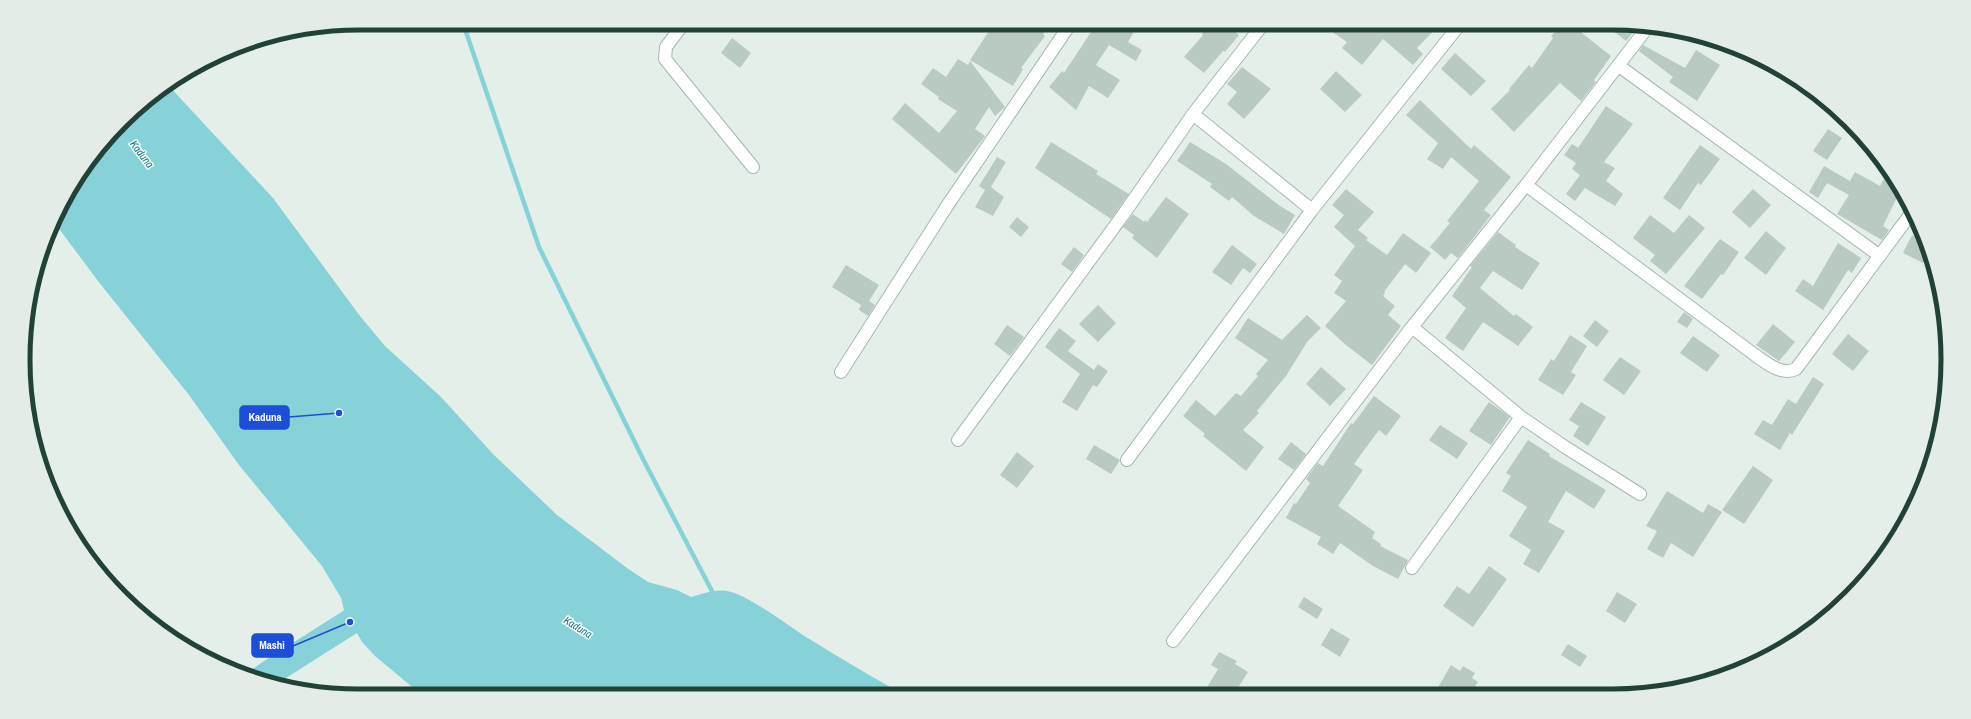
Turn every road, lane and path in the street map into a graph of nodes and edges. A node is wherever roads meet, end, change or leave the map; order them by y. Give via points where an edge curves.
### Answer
1 (679, 30) edge
2 (1066, 30) edge
3 (1259, 30) edge
4 (1455, 30) edge
5 (1644, 32) edge
6 (1619, 66) junction
7 (1193, 114) junction
8 (753, 168) dead end
9 (1526, 186) junction
10 (1312, 210) junction
11 (1908, 217) edge
12 (1880, 256) junction
13 (1412, 327) junction
14 (841, 372) dead end
15 (1521, 417) junction
16 (958, 440) dead end
17 (1127, 460) dead end
18 (1640, 494) dead end
19 (1412, 568) dead end
20 (1173, 641) dead end

1 - 8 street via 666,47 665,59
2 - 14 street via 947,206
3 - 7 street
4 - 10 street
5 - 6 street
6 - 9 street
6 - 12 street
7 - 10 street
7 - 16 street via 1123,215
9 - 12 street via 1755,355 1777,369 1789,372 1796,369
9 - 13 street
10 - 17 street
11 - 12 street
13 - 15 street
13 - 20 street
15 - 18 street
15 - 19 street

